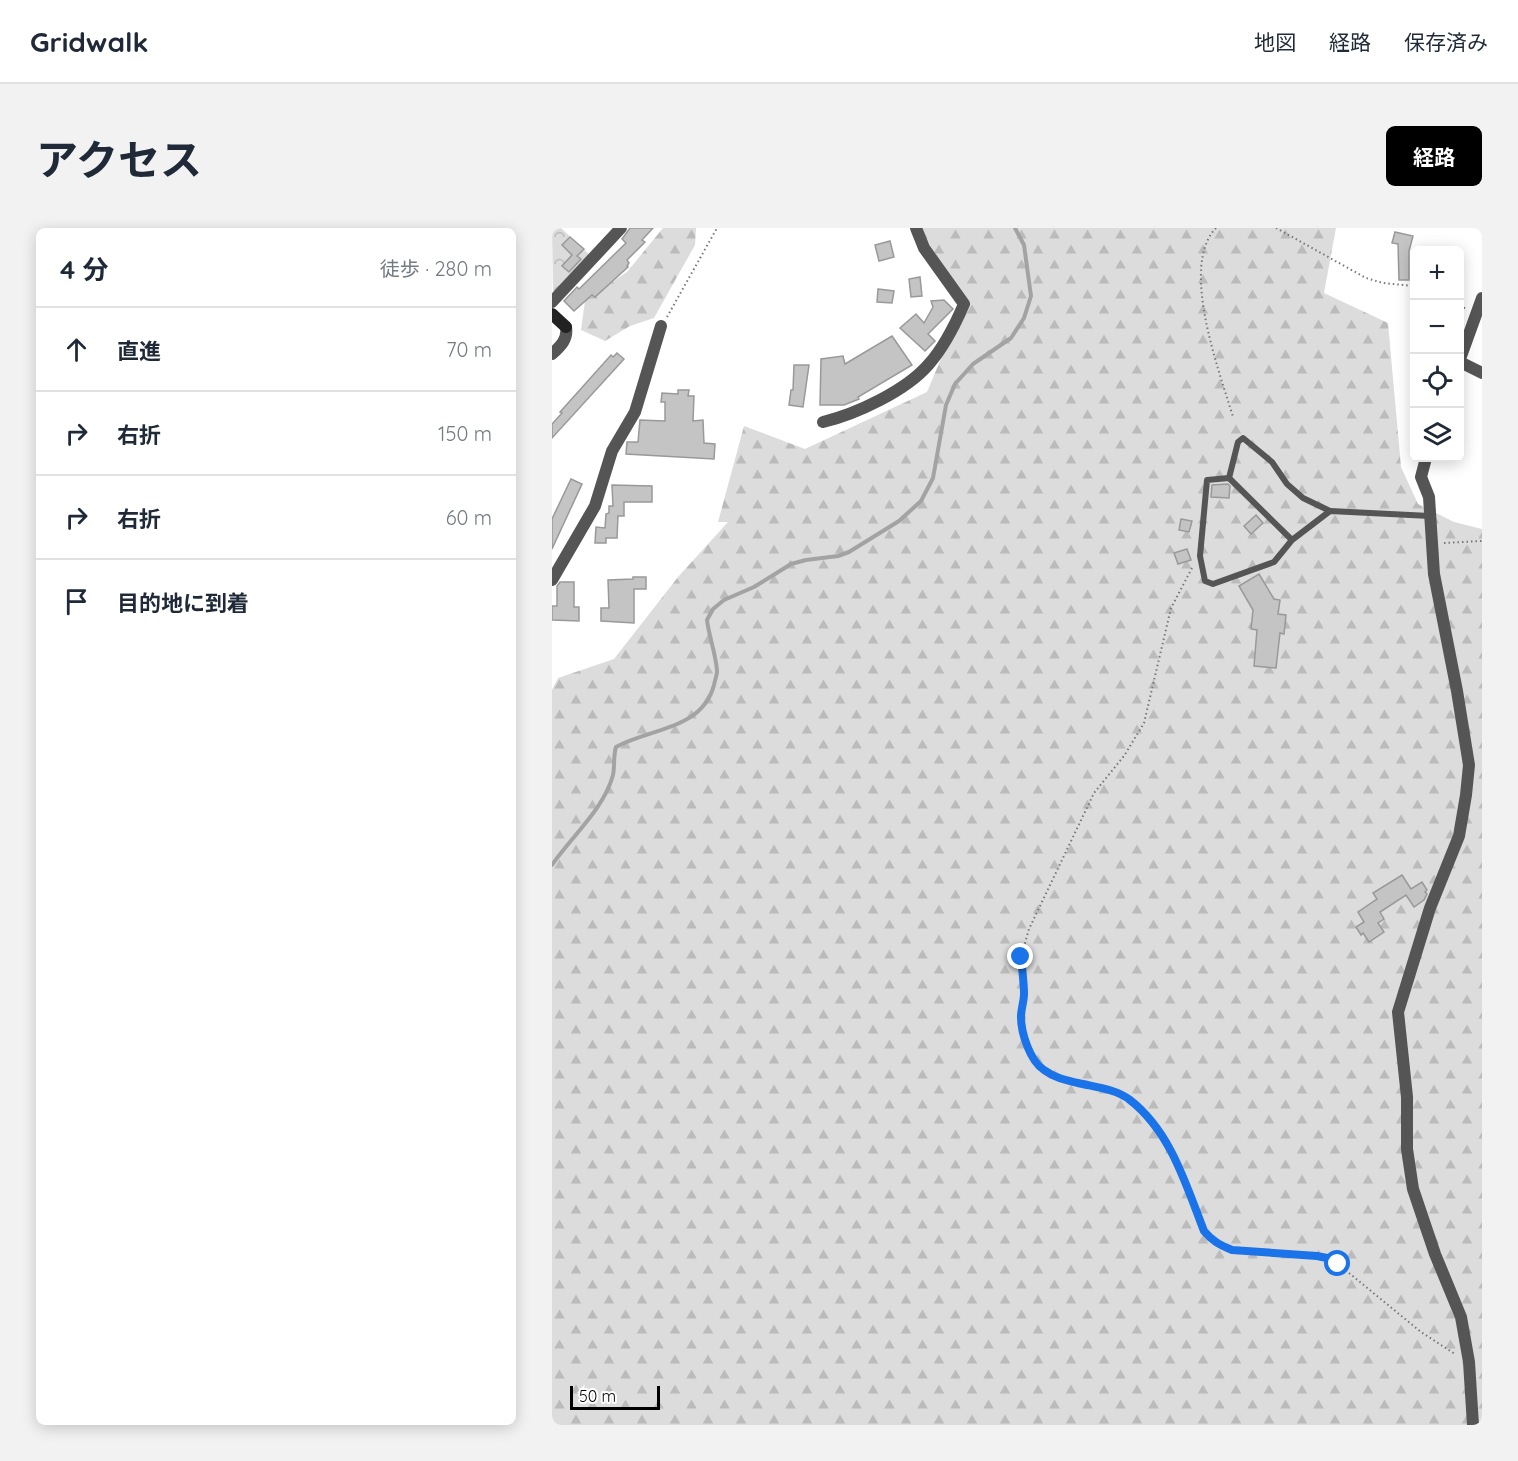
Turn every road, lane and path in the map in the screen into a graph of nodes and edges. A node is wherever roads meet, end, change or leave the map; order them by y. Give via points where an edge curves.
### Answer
1 (621, 228) edge
2 (717, 228) edge
3 (916, 228) edge
4 (1216, 228) edge
5 (1276, 228) edge
6 (1410, 286) edge
7 (1482, 298) edge
8 (552, 302) edge
9 (552, 314) edge
10 (661, 326) joint
11 (552, 354) edge
12 (1462, 354) edge
13 (1464, 363) edge
14 (1482, 372) edge
15 (1233, 417) dead end
16 (823, 422) dead end
17 (1425, 462) edge
18 (1229, 478) junction
19 (1330, 511) junction
20 (1431, 516) junction
21 (1292, 540) junction
22 (1482, 541) edge
23 (1432, 544) junction
24 (1200, 555) junction
25 (554, 571) edge
26 (1469, 1362) junction
27 (1473, 1425) edge

1 - 8 street
2 - 10 path
3 - 16 street via 924,248 964,304 955,326 928,365 902,387 846,416
4 - 15 path via 1205,243 1202,256 1201,299
5 - 6 path via 1365,278
7 - 12 street
9 - 11 street via 566,327 567,335
10 - 25 street via 635,412 612,451 595,506
13 - 14 street
17 - 20 street via 1421,477 1430,498
18 - 19 lane via 1238,442 1243,438 1272,462 1303,498
18 - 21 lane
18 - 24 lane via 1207,480
19 - 20 lane
19 - 21 lane
20 - 23 street
21 - 24 lane via 1274,562 1213,584 1205,581
22 - 23 path
23 - 26 street via 1469,765 1459,836 1398,1012 1413,1189 1461,1317
24 - 26 path via 1171,608 1144,723 1094,793 1029,929 1021,957 1023,1031 1042,1069 1057,1078 1121,1094 1148,1118 1176,1160 1204,1231 1219,1245 1232,1250 1327,1258 1421,1332
26 - 27 street

